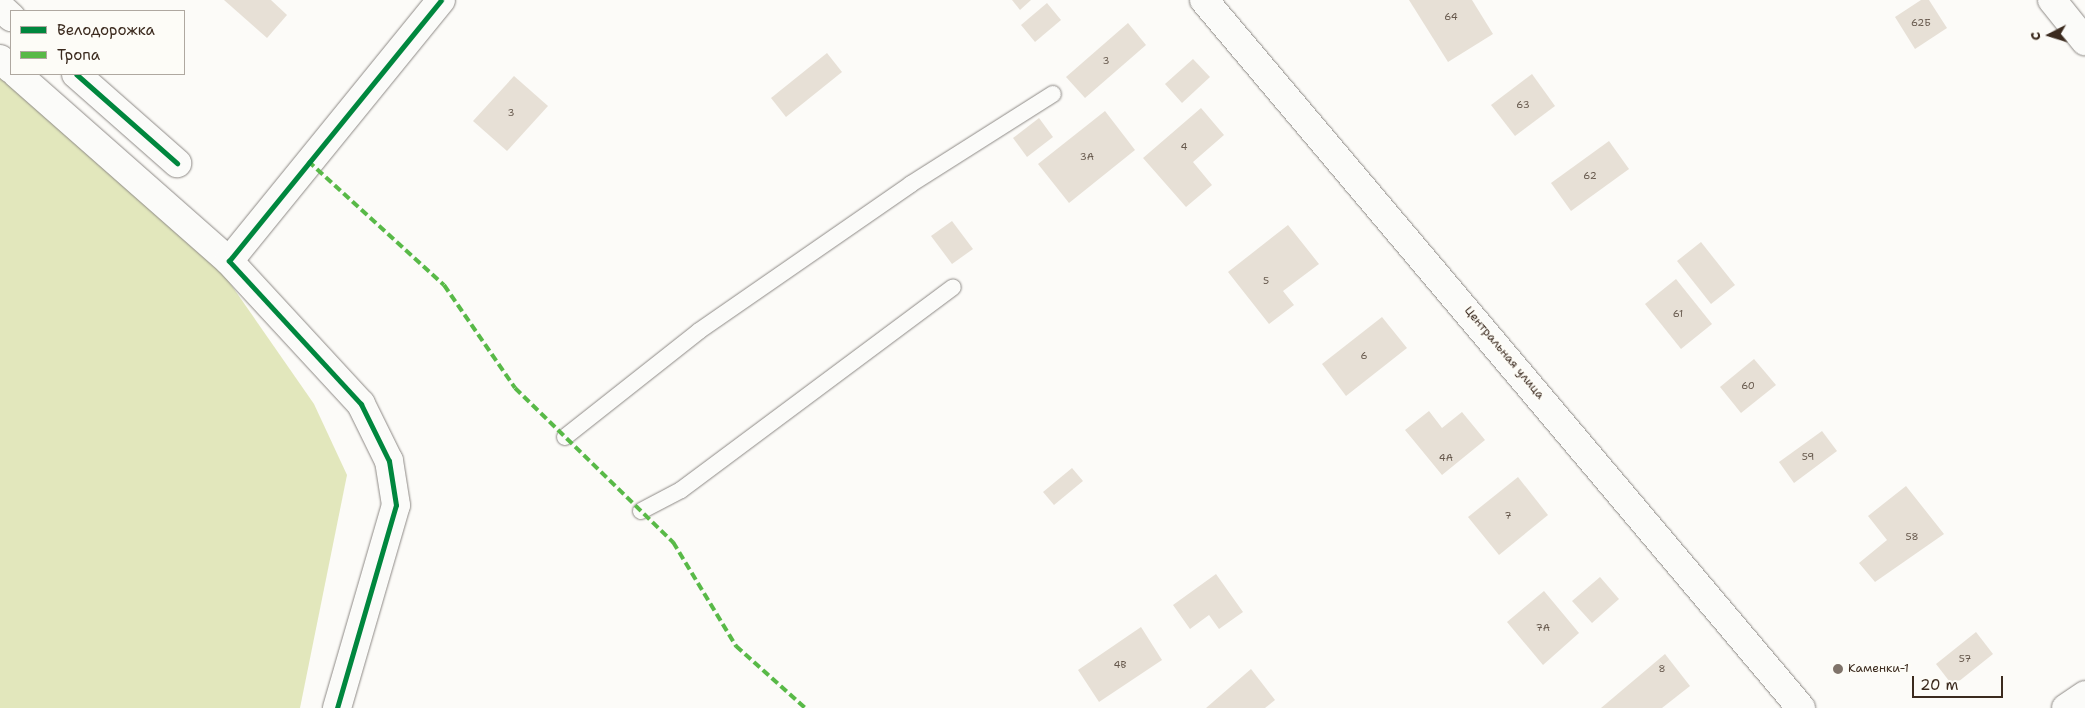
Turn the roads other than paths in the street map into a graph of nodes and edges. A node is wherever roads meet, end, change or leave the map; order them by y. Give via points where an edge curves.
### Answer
1 (441, 0) edge
2 (1204, 0) edge
3 (2052, 0) edge
4 (0, 7) edge
5 (10, 16) edge
6 (2085, 41) edge
7 (0, 59) edge
8 (10, 68) edge
9 (18, 75) edge
10 (77, 75) edge
11 (1052, 94) dead end
12 (177, 162) dead end
13 (230, 261) junction
14 (953, 287) dead end
15 (565, 437) dead end
16 (641, 511) dead end
17 (2085, 695) edge
18 (337, 708) edge
19 (1801, 708) edge
20 (2066, 708) edge

1 - 13 street
2 - 19 street, Центральная улица
3 - 6 street
4 - 5 street
7 - 8 street
9 - 13 street
10 - 12 street
11 - 15 lane via 912,184 699,331
13 - 18 street via 362,404 389,461 396,505
14 - 16 lane via 681,490
17 - 20 street

